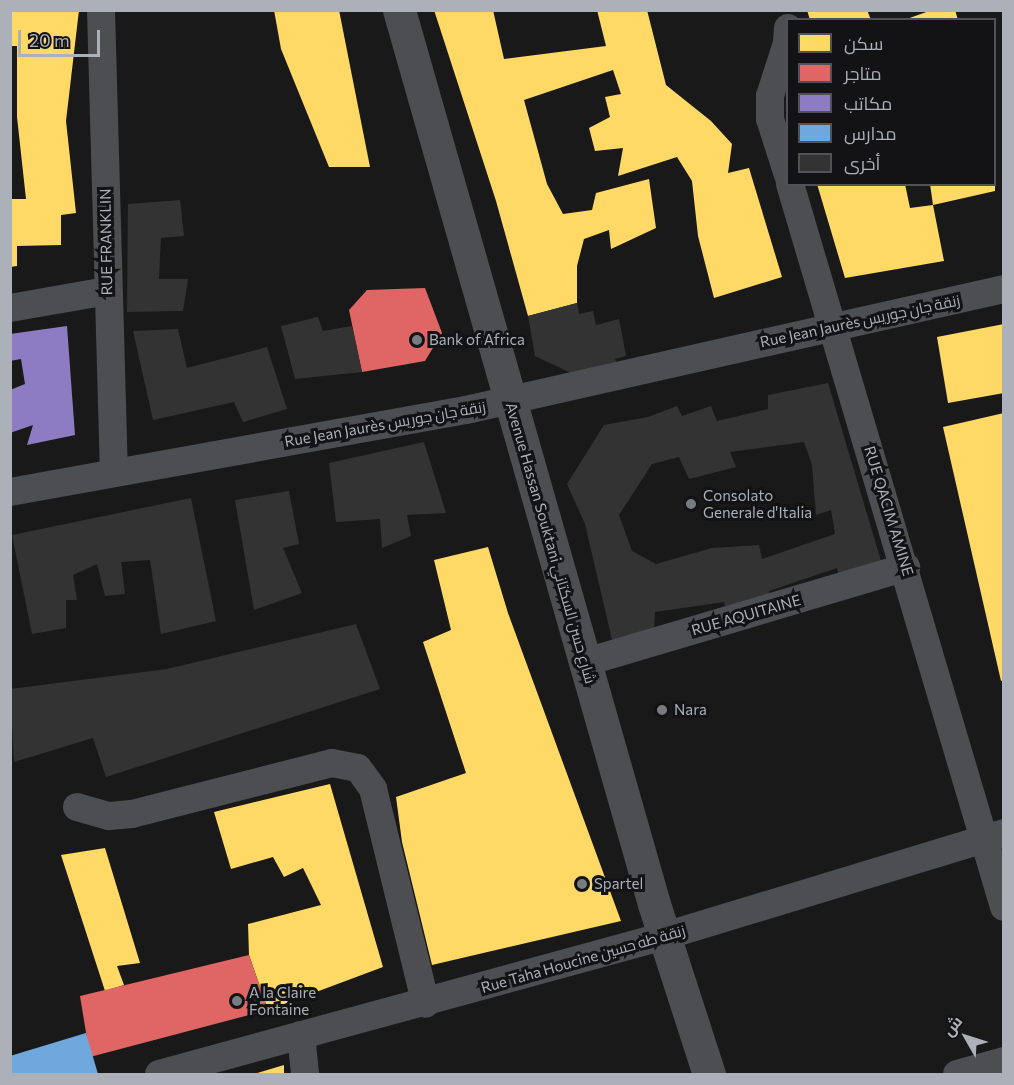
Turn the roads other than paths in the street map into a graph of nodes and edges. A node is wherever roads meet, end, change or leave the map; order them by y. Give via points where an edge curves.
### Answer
1 (101, 10) edge
2 (399, 10) edge
3 (786, 46) edge
4 (786, 169) edge
5 (791, 186) edge
6 (1004, 290) edge
7 (107, 291) junction
8 (10, 308) edge
9 (834, 325) junction
10 (509, 401) junction
11 (114, 473) junction
12 (10, 492) edge
13 (906, 567) junction
14 (586, 662) junction
15 (77, 807) dead end
16 (994, 836) edge
17 (1004, 907) edge
18 (665, 936) junction
19 (426, 1004) junction
20 (301, 1035) junction
21 (1004, 1061) edge
22 (159, 1074) edge
23 (305, 1074) edge
24 (709, 1074) edge
25 (957, 1074) edge

1 - 7 street, RUE FRANKLIN
2 - 10 street, Avenue Hassan Souktani شارع حسن السكتاني
3 - 4 street via 770,96 770,119
5 - 9 street, RUE QACIM AMINE
6 - 9 street, Rue Jean Jaurès زنقة جان جوريس
7 - 8 street
7 - 11 street, RUE FRANKLIN
9 - 10 street, Rue Jean Jaurès زنقة جان جوريس
9 - 13 street, RUE QACIM AMINE
10 - 11 street, Rue Jean Jaurès زنقة جان جوريس
10 - 14 street, Avenue Hassan Souktani شارع حسن السكتاني
11 - 12 street, Rue Jean Jaurès زنقة جان جوريس
13 - 14 street, RUE AQUITAINE
13 - 16 street, RUE QACIM AMINE
14 - 18 street, Avenue Hassan Souktani شارع حسن السكتاني
15 - 19 street via 109,816 132,814 332,763 358,768 373,789
16 - 17 street, RUE QACIM AMINE
16 - 18 street, Rue Taha Houcine زنقة طه حسين
18 - 19 street, Rue Taha Houcine زنقة طه حسين
18 - 24 street, Avenue Hassan Souktani شارع حسن السكتاني
19 - 20 street, Rue Taha Houcine زنقة طه حسين
20 - 22 street, Rue Taha Houcine زنقة طه حسين
20 - 23 street
21 - 25 street

